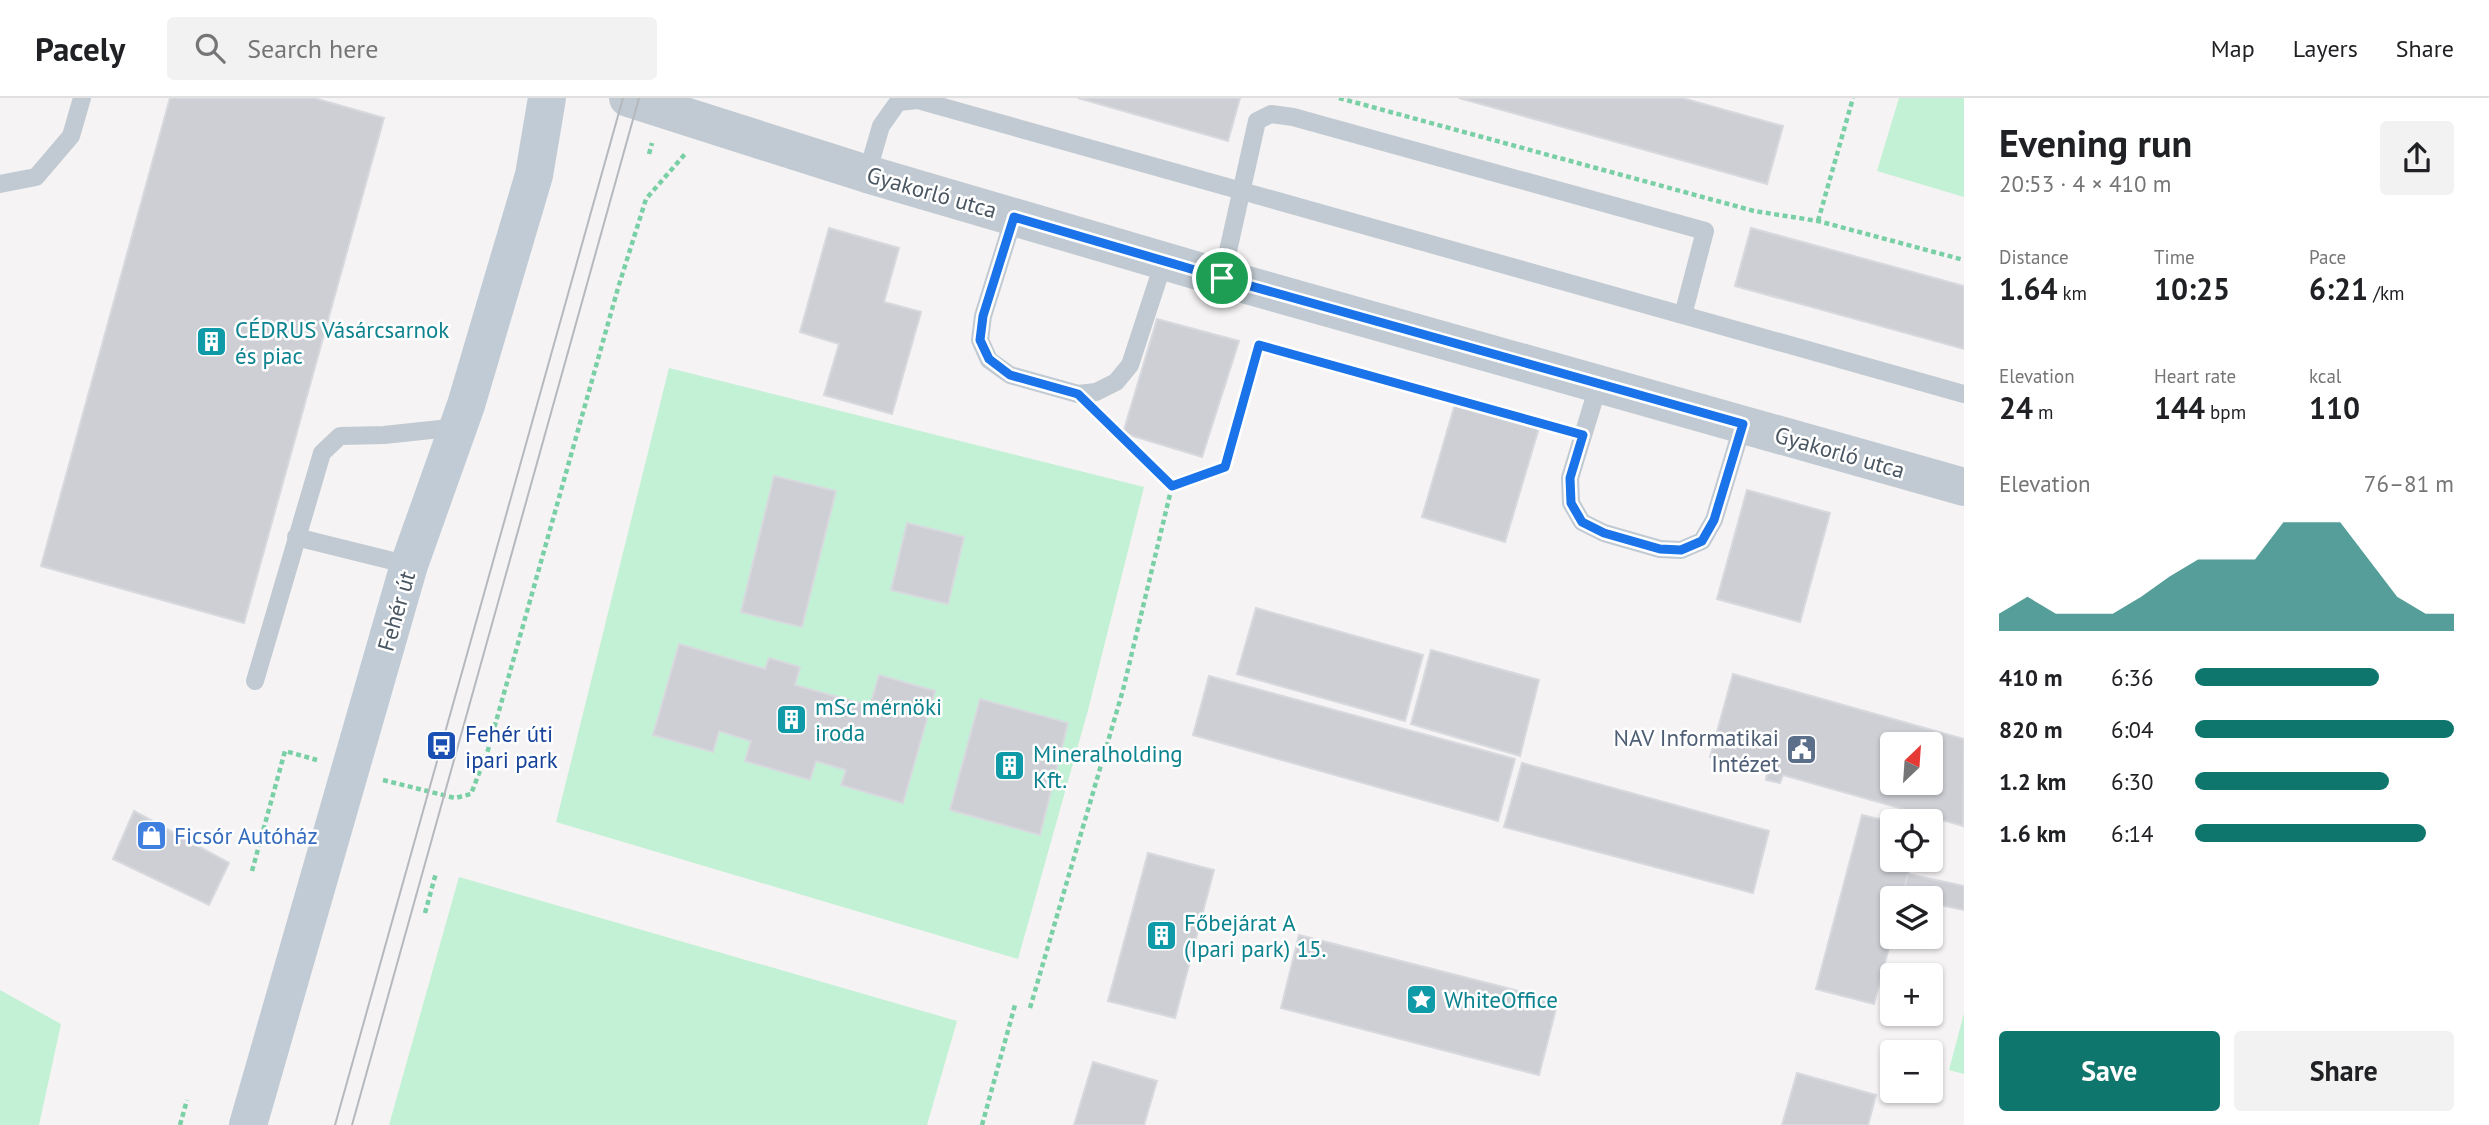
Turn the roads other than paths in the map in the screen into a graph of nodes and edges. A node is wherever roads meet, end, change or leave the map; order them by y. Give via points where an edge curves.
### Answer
1 (82, 98) edge
2 (547, 98) edge
3 (628, 98) edge
4 (918, 99) edge
5 (867, 174) junction
6 (0, 184) edge
7 (1240, 191) junction
8 (1014, 217) junction
9 (1164, 261) junction
10 (1222, 278) junction
11 (1683, 315) junction
12 (1599, 383) junction
13 (1964, 394) edge
14 (1743, 424) junction
15 (459, 428) junction
16 (1964, 487) edge
17 (296, 537) junction
18 (409, 565) junction
19 (255, 681) dead end
20 (248, 1125) edge

1 - 6 lane via 71,136 36,177
2 - 15 main road, Fehér út via 534,175
3 - 5 street, Gyakorló utca
4 - 5 lane via 898,102 881,126
4 - 7 lane
5 - 8 street, Gyakorló utca
7 - 10 lane
7 - 11 lane
7 - 11 lane via 1257,121 1271,114 1705,231
8 - 9 street, Gyakorló utca
8 - 9 lane via 983,316 980,340 989,359 1010,375 1078,394 1096,392 1116,382 1130,365
9 - 10 street, Gyakorló utca
10 - 12 street, Gyakorló utca
11 - 13 lane
12 - 14 street, Gyakorló utca
12 - 14 lane via 1570,478 1571,503 1582,522 1660,549 1681,550 1702,541 1714,520
14 - 16 street, Gyakorló utca
15 - 17 lane via 341,436 322,453
15 - 18 main road, Fehér út
17 - 18 lane
17 - 19 lane
18 - 20 main road, Fehér út

